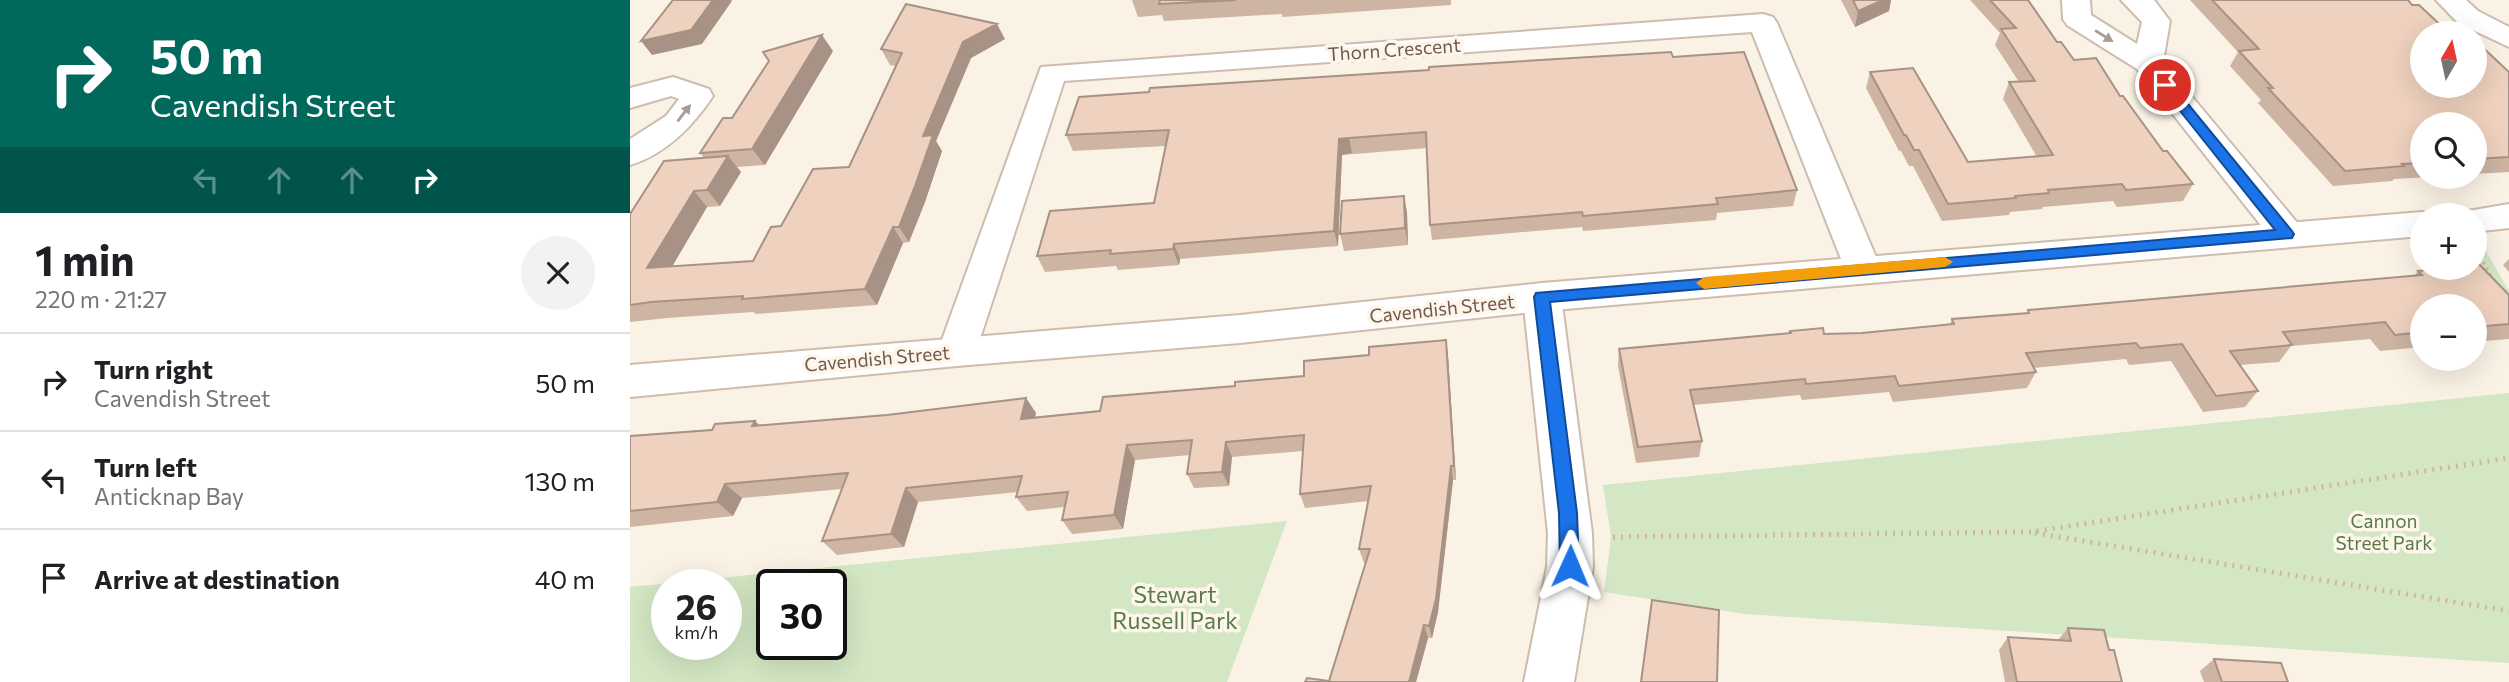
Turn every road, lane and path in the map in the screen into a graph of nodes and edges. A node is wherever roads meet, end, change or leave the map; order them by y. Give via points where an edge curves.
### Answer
1 (2076, 0) edge
2 (2134, 0) edge
3 (2450, 0) edge
4 (2509, 38) edge
5 (2148, 63) junction
6 (630, 98) edge
7 (630, 154) edge
8 (2509, 216) edge
9 (2487, 218) edge
10 (2410, 225) edge
11 (2287, 234) junction
12 (1863, 269) junction
13 (2487, 270) edge
14 (2495, 284) edge
15 (1542, 297) junction
16 (957, 351) junction
17 (630, 381) edge
18 (2509, 458) edge
19 (1570, 533) junction
20 (2031, 533) junction
21 (2509, 611) edge
22 (1549, 682) edge

1 -> 5 street via 2077,19
2 - 5 street via 2156,21
3 - 4 street via 2468,17
5 - 11 street
7 -> 6 street via 677,123 698,96 673,86
8 - 9 street
10 - 11 street, Cavendish Street
11 - 12 street, Cavendish Street
12 - 15 street, Cavendish Street
12 - 16 street, Thorn Crescent via 1763,23 1052,73
13 - 14 path
15 - 16 street, Cavendish Street via 1240,329
15 - 19 street
16 - 17 street, Cavendish Street
18 - 20 path
19 - 20 path via 1611,537
19 - 22 street via 1570,566
20 - 21 path

